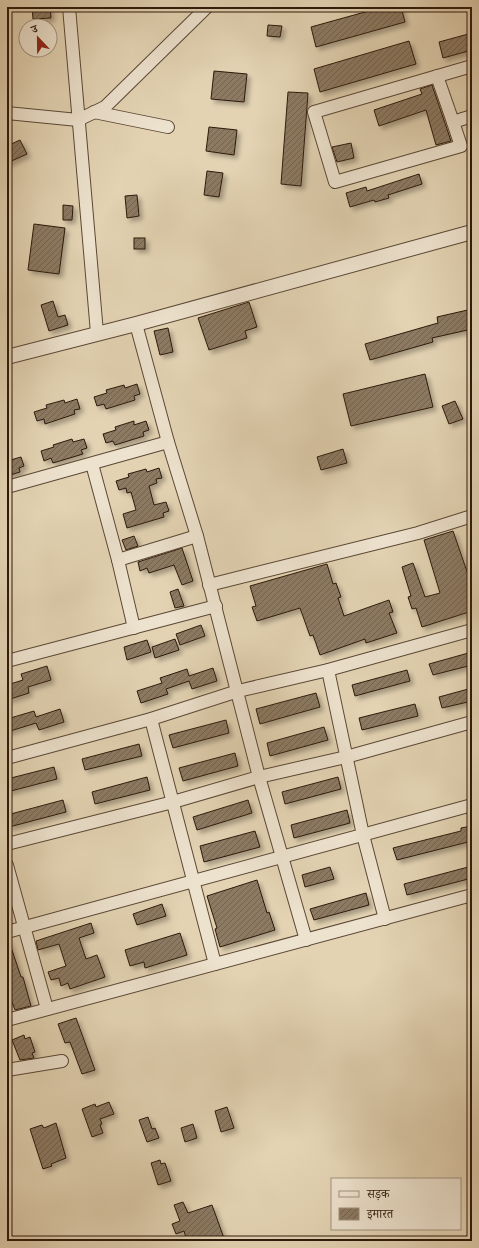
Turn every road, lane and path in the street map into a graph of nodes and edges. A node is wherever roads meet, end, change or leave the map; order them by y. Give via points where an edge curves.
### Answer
1 (68, 7) edge
2 (207, 7) edge
3 (472, 66) edge
4 (437, 76) junction
5 (94, 112) junction
6 (7, 113) edge
7 (472, 116) edge
8 (78, 120) junction
9 (453, 122) junction
10 (168, 127) dead end
11 (472, 232) edge
12 (136, 324) junction
13 (97, 333) junction
14 (7, 357) edge
15 (168, 442) junction
16 (92, 464) junction
17 (7, 486) edge
18 (472, 516) edge
19 (197, 536) junction
20 (118, 560) junction
21 (209, 585) junction
22 (216, 606) junction
23 (134, 628) junction
24 (472, 630) edge
25 (7, 661) edge
26 (328, 670) junction
27 (238, 691) junction
28 (151, 719) junction
29 (472, 722) edge
30 (346, 757) junction
31 (7, 758) edge
32 (259, 776) junction
33 (173, 802) junction
34 (472, 805) edge
35 (363, 835) junction
36 (7, 844) edge
37 (284, 856) junction
38 (7, 864) edge
39 (194, 881) junction
40 (472, 896) edge
41 (385, 919) junction
42 (25, 927) junction
43 (7, 932) edge
44 (306, 940) junction
45 (215, 964) junction
46 (47, 1009) junction
47 (7, 1020) edge
48 (62, 1061) dead end
49 (7, 1070) edge

1 - 8 street
2 - 5 street via 105,106
3 - 4 street
4 - 9 street
4 - 9 street via 314,112 335,182 460,146
5 - 8 street
5 - 10 street
6 - 8 street
7 - 9 street
8 - 13 street
11 - 12 street
12 - 13 street
12 - 15 street
13 - 14 street
15 - 16 street
15 - 19 street
16 - 17 street
16 - 20 street
18 - 21 street via 418,533
19 - 20 street
19 - 21 street
20 - 23 street
21 - 22 street
22 - 23 street
22 - 27 street
23 - 25 street
24 - 26 street
26 - 27 street
26 - 30 street
27 - 28 street
27 - 32 street
28 - 31 street
28 - 33 street
29 - 30 street
30 - 32 street
30 - 35 street
32 - 33 street
32 - 37 street
33 - 36 street
33 - 39 street
34 - 35 street
35 - 37 street
35 - 41 street
37 - 39 street
37 - 44 street
38 - 42 street
39 - 42 street
39 - 45 street
40 - 41 street
41 - 44 street
42 - 43 street
42 - 46 street
44 - 45 street
45 - 46 street
46 - 47 street
48 - 49 street

